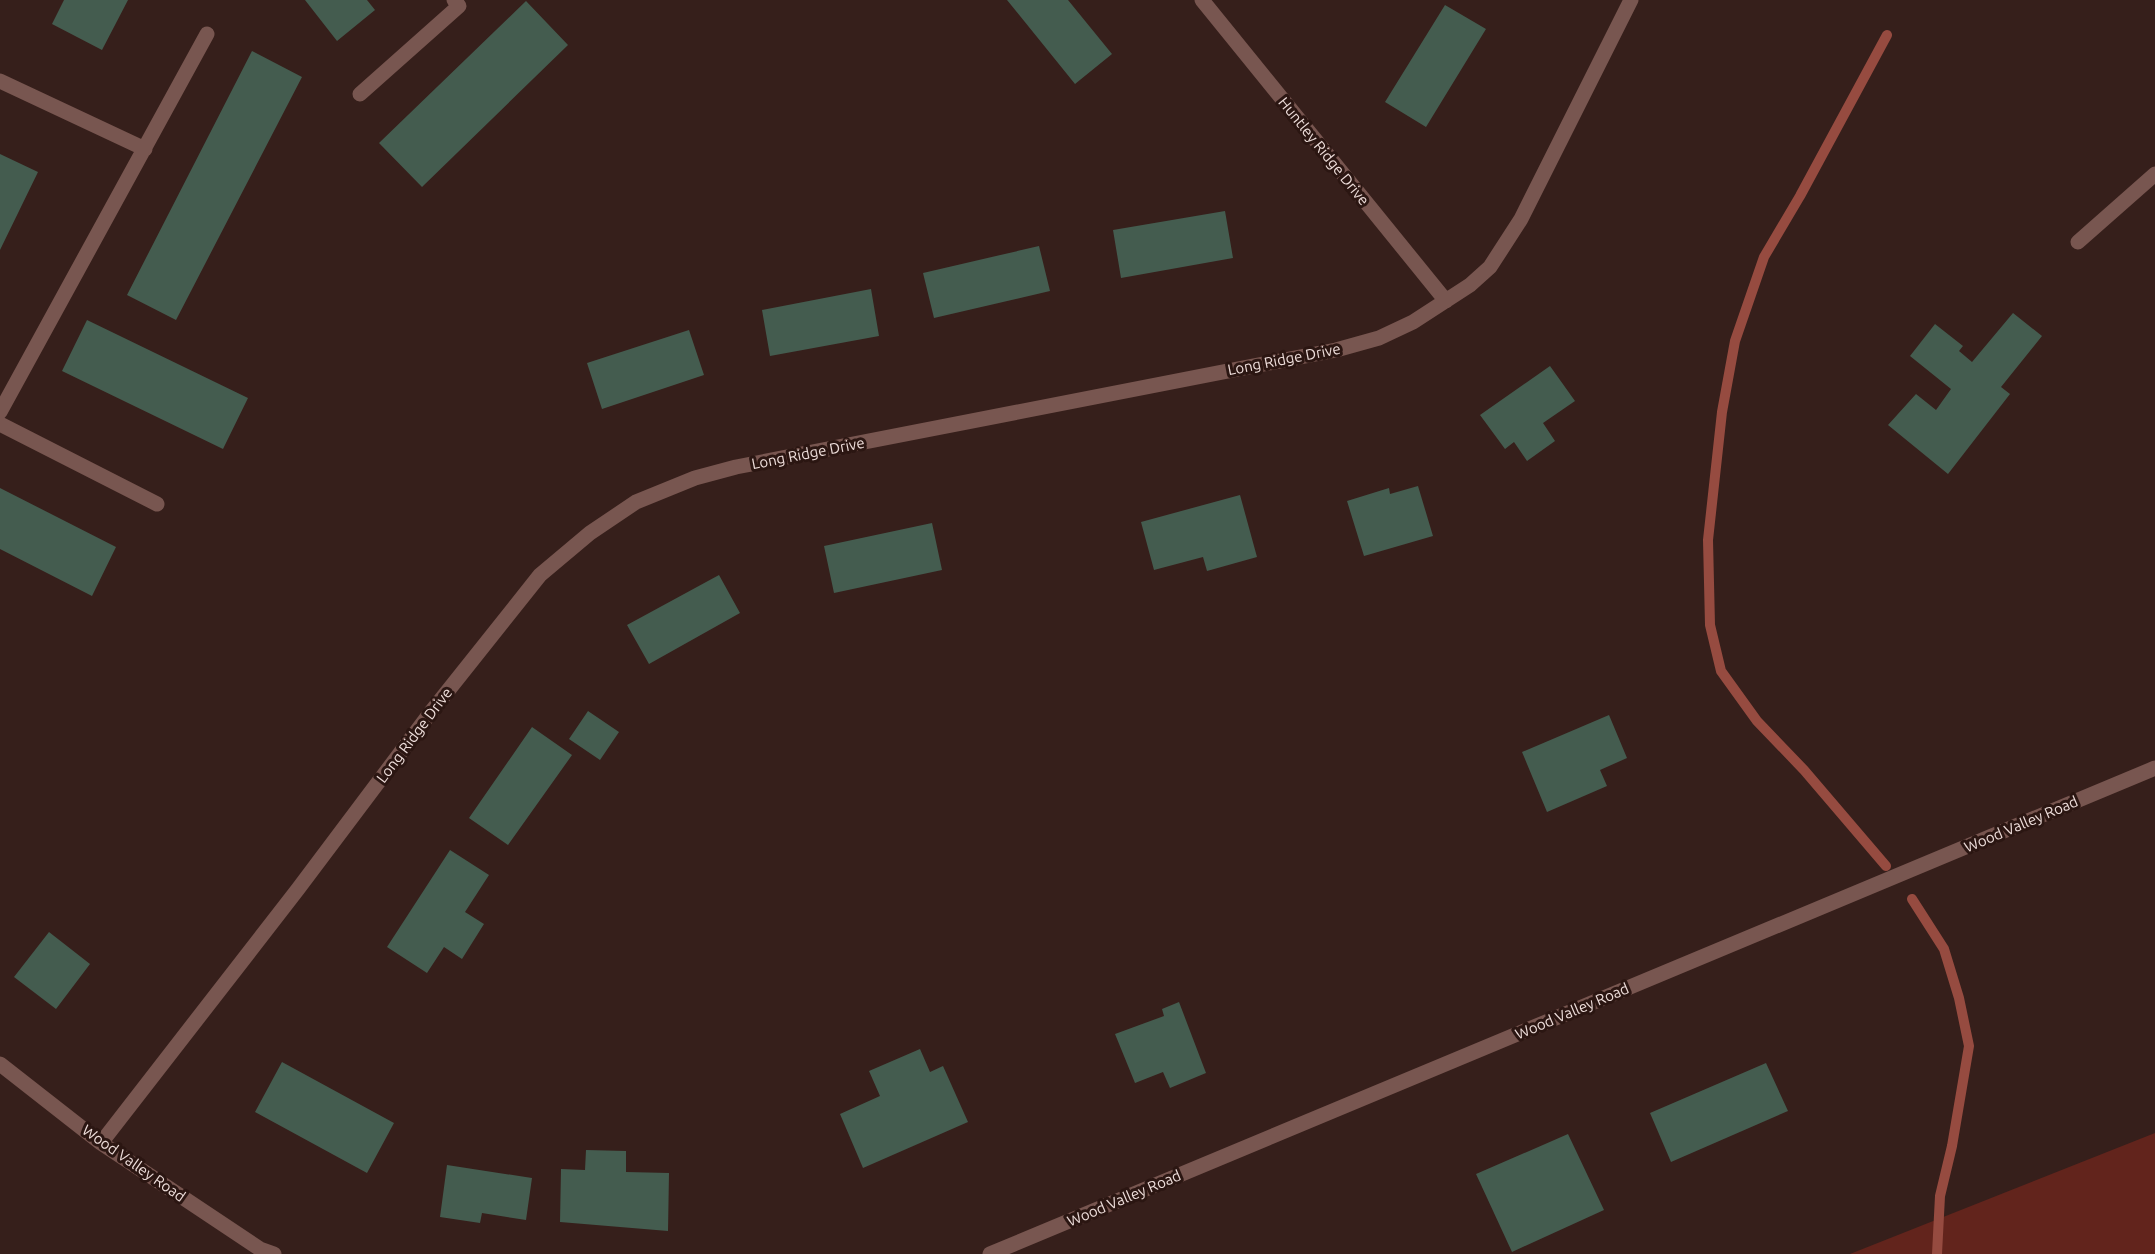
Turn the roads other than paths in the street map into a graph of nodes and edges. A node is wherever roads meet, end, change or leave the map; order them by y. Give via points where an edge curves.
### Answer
1 (454, 0) edge
2 (1202, 0) edge
3 (1631, 0) edge
4 (207, 34) dead end
5 (0, 81) edge
6 (360, 94) dead end
7 (145, 149) junction
8 (2155, 174) edge
9 (2078, 242) dead end
10 (1446, 301) junction
11 (0, 412) edge
12 (0, 424) edge
13 (157, 504) dead end
14 (2155, 768) edge
15 (0, 1064) edge
16 (101, 1143) junction
17 (274, 1254) edge
18 (990, 1254) edge

1 - 6 street via 459,6
2 - 10 street, Huntley Ridge Drive
3 - 10 street, Long Ridge Drive via 1521,219 1490,267
4 - 7 street
5 - 7 street
7 - 11 street
8 - 9 street
10 - 16 street, Long Ridge Drive via 1379,338 1336,350 736,467 695,478 636,502 590,533 540,575
12 - 13 street
14 - 18 street, Wood Valley Road
15 - 16 street, Wood Valley Road
16 - 17 street, Wood Valley Road via 260,1249

